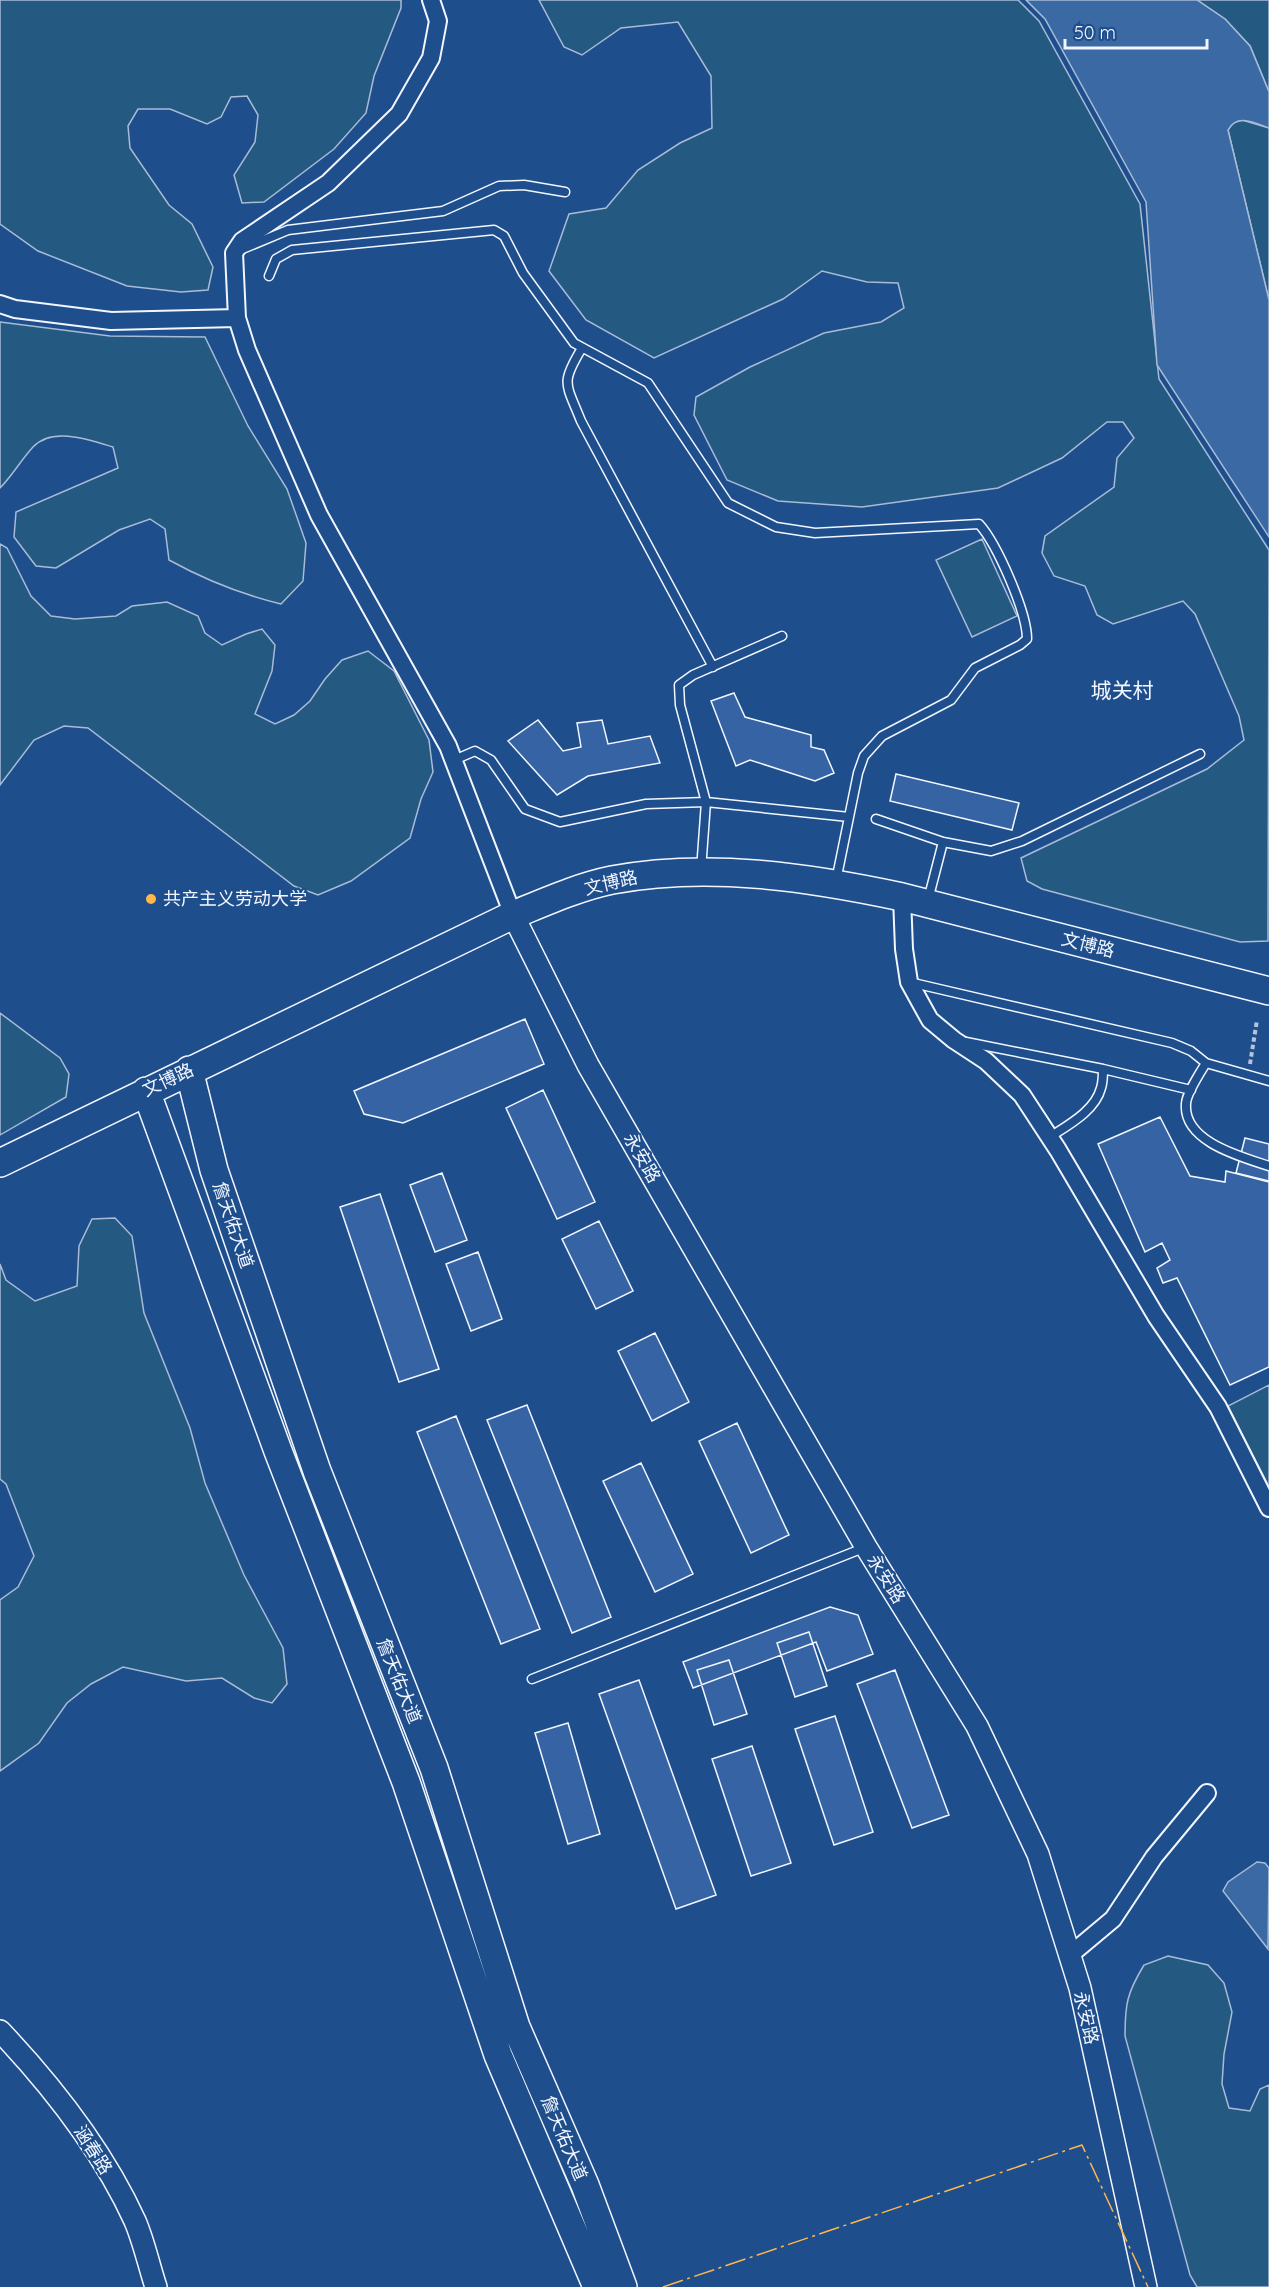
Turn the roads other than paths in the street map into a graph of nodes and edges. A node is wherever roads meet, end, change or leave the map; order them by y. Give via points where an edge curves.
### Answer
1 (431, 0) edge
2 (565, 192) dead end
3 (234, 253) junction
4 (269, 276) dead end
5 (0, 304) edge
6 (237, 318) junction
7 (582, 348) junction
8 (782, 636) dead end
9 (713, 667) junction
10 (1200, 753) dead end
11 (454, 760) junction
12 (706, 802) junction
13 (849, 817) junction
14 (876, 819) dead end
15 (943, 842) junction
16 (701, 872) junction
17 (835, 884) junction
18 (915, 900) junction
19 (513, 915) junction
20 (909, 982) junction
21 (1269, 991) edge
22 (954, 1040) junction
23 (1206, 1063) junction
24 (1103, 1069) junction
25 (189, 1070) junction
26 (1269, 1081) edge
27 (1191, 1090) junction
28 (146, 1091) junction
29 (1050, 1137) junction
30 (0, 1163) edge
31 (1269, 1166) edge
32 (1269, 1508) edge
33 (866, 1547) junction
34 (532, 1679) dead end
35 (1207, 1793) dead end
36 (1070, 1955) junction
37 (0, 2031) edge
38 (156, 2287) edge
39 (597, 2287) edge
40 (623, 2287) edge
41 (1146, 2287) edge

1 - 3 street via 438,21 431,58 399,114 328,183 242,241
2 - 3 lane via 524,185 500,186 443,211 288,230
3 - 6 street
4 - 7 lane via 276,259 292,250 494,230 504,236 523,273 574,343
5 - 6 street via 111,321
6 - 11 street via 247,350 319,515
7 - 9 lane via 567,372 566,384 581,421
7 - 13 lane via 648,383 728,503 776,527 815,533 980,524 987,532 1015,592 1027,625 1027,639 975,668 951,700 882,736 864,756
8 - 9 lane
9 - 12 lane via 679,685 680,705
10 - 15 lane via 1006,847 991,851
11 - 12 lane via 475,751 491,760 525,810 560,822 646,804
11 - 19 street
12 - 13 lane
12 - 16 lane
13 - 17 lane
14 - 15 lane
15 - 18 lane
16 - 17 main road, 文博路
16 - 19 main road, 文博路 via 610,881
17 - 18 main road, 文博路
18 - 20 street via 904,949
18 - 21 main road, 文博路
19 - 25 main road, 文博路
19 - 33 street, 永安路 via 588,1065
20 - 22 street via 930,1020
20 - 23 lane via 1172,1043
22 - 24 lane
22 - 29 street via 986,1060 1022,1095
23 - 26 lane
23 - 27 lane
24 - 27 lane
24 - 29 lane via 1095,1102
25 - 28 main road, 文博路
25 - 40 main road, 詹天佑大道 via 214,1170 318,1471 434,1768 516,2027 585,2185
27 - 31 lane via 1185,1103 1188,1118 1199,1134 1215,1147
28 - 30 main road, 文博路
28 - 39 main road, 詹天佑大道 via 278,1451 406,1782 498,2055
29 - 32 street via 1156,1317 1218,1407
33 - 34 lane
33 - 36 street, 永安路 via 977,1726 1038,1854
35 - 36 street via 1154,1857 1113,1918
36 - 41 street, 永安路
37 - 38 street, 涵春路 via 56,2094 99,2157 135,2222

